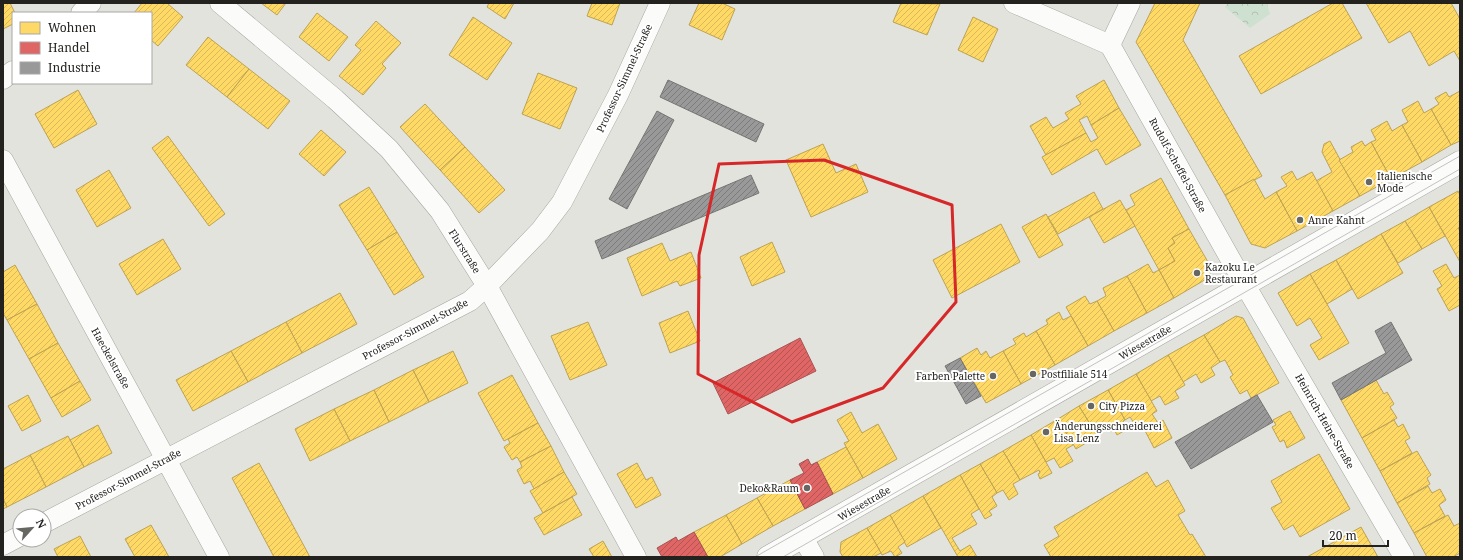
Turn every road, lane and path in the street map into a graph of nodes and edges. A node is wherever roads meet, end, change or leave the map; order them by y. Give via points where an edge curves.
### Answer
1 (91, 3) edge
2 (220, 3) edge
3 (660, 3) edge
4 (1014, 3) edge
5 (1130, 3) edge
6 (82, 12) edge
7 (1110, 45) junction
8 (12, 72) edge
9 (3, 79) edge
10 (3, 160) edge
11 (1460, 162) edge
12 (1245, 285) junction
13 (487, 286) junction
14 (166, 460) junction
15 (52, 519) edge
16 (802, 538) junction
17 (12, 540) edge
18 (3, 545) edge
19 (219, 557) edge
20 (636, 557) edge
21 (768, 557) edge
22 (814, 557) edge
23 (1404, 557) edge

1 - 6 street
2 - 13 street, Flurstraße via 335,99 389,149 440,211
3 - 13 street, Professor-Simmel-Straße via 618,95 562,202 540,231
4 - 7 street
5 - 7 street
7 - 12 street, Rudolf-Scheffel-Straße
8 - 9 street
10 - 14 street, Haeckelstraße
11 - 12 street, Wiesestraße
12 - 16 street, Wiesestraße
12 - 23 street, Heinrich-Heine-Straße
13 - 14 street, Professor-Simmel-Straße via 470,301
13 - 20 street, Flurstraße
14 - 15 street, Professor-Simmel-Straße
14 - 19 street, Haeckelstraße
16 - 21 street, Wiesestraße
16 - 22 street
17 - 18 street

